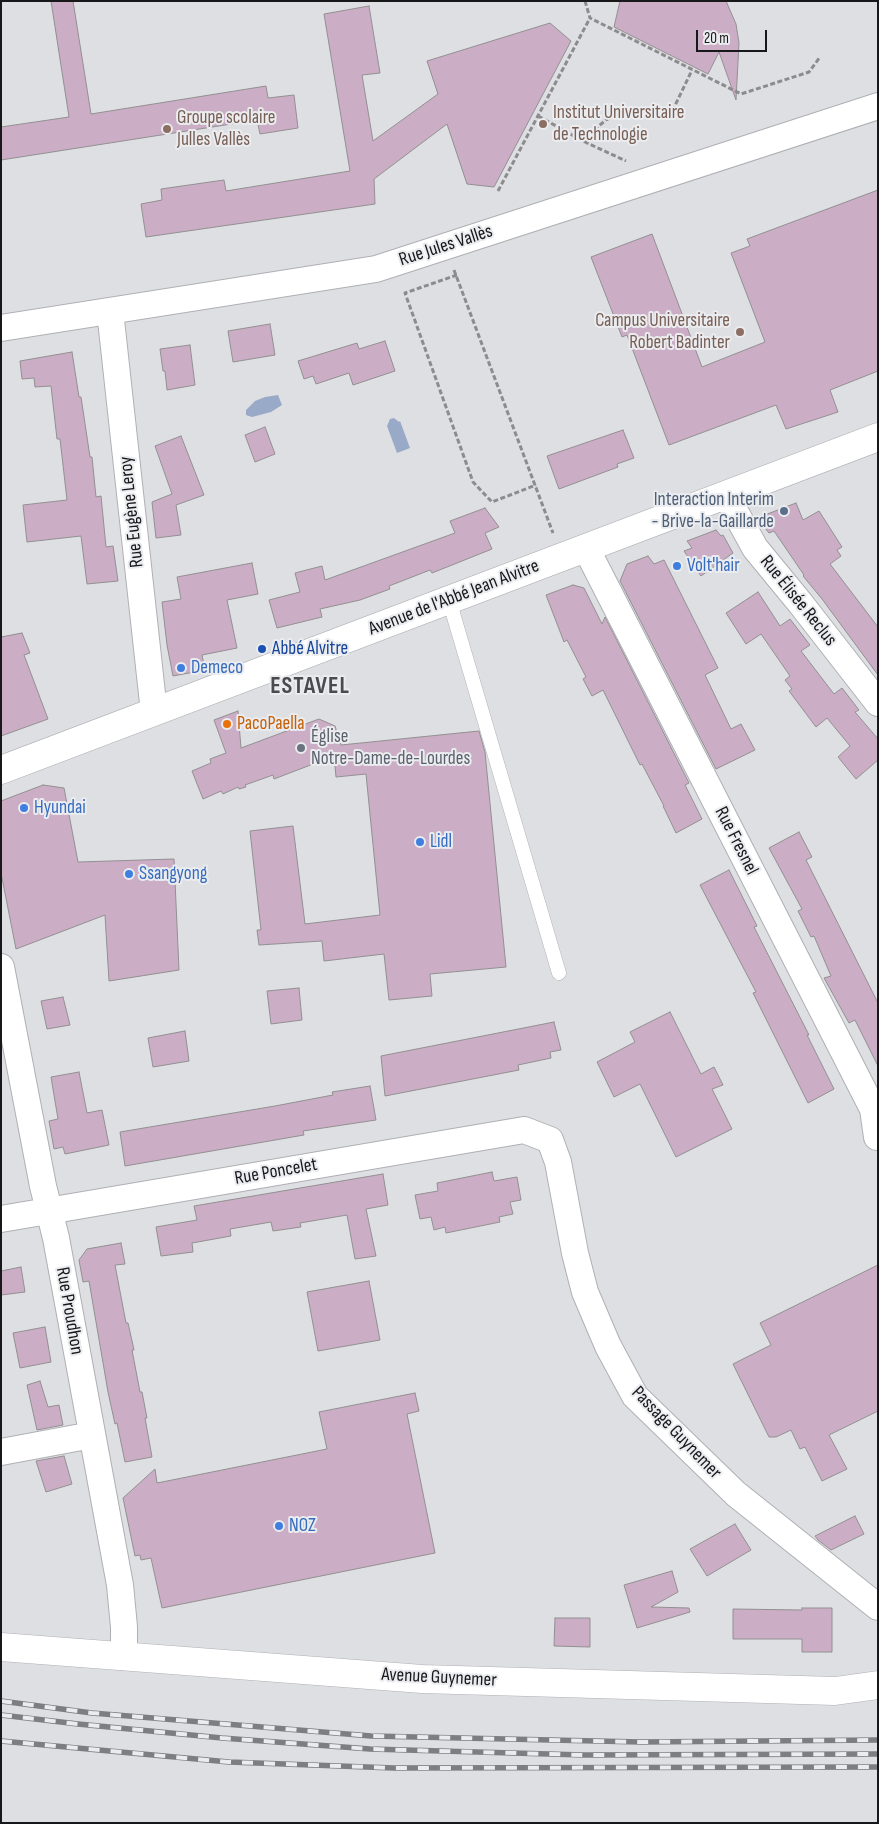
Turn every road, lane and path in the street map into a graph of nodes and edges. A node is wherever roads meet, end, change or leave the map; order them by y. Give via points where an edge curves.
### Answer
1 (585, 1) edge
2 (590, 18) junction
3 (820, 57) dead end
4 (692, 70) junction
5 (878, 106) edge
6 (538, 116) junction
7 (585, 142) junction
8 (640, 184) junction
9 (498, 190) dead end
10 (446, 246) junction
11 (457, 276) junction
12 (110, 311) junction
13 (1, 328) edge
14 (878, 437) edge
15 (536, 485) junction
16 (726, 495) junction
17 (574, 552) junction
18 (449, 600) junction
19 (878, 703) edge
20 (154, 712) junction
21 (1, 770) edge
22 (1, 966) edge
23 (559, 974) dead end
24 (877, 1137) edge
25 (550, 1140) joint
26 (50, 1212) junction
27 (1, 1219) edge
28 (92, 1435) junction
29 (1, 1452) edge
30 (878, 1607) edge
31 (1, 1647) edge
32 (124, 1657) junction
33 (878, 1686) edge

1 - 2 path
2 - 4 path
2 - 6 path
3 - 4 path via 809,72 741,94
4 - 7 path via 669,118 655,112 621,112 606,120
5 - 8 street, Rue Jules Vallès
6 - 7 path
6 - 9 path
7 - 8 path via 632,164
8 - 10 street, Rue Jules Vallès
10 - 11 path
10 - 12 street, Rue Jules Vallès via 376,269
11 - 15 path
11 - 15 path via 405,293 473,482 492,502
12 - 13 street, Rue Jules Vallès
12 - 20 street, Rue Eugène Leroy
14 - 16 main road, Avenue de l'Abbé Jean Alvitre
15 - 17 path
16 - 17 main road, Avenue de l'Abbé Jean Alvitre
16 - 19 street, Rue Élisée Reclus via 755,548
17 - 18 main road, Avenue de l'Abbé Jean Alvitre
17 - 24 street, Rue Fresnel via 873,1109
18 - 20 main road, Avenue de l'Abbé Jean Alvitre
18 - 23 lane
20 - 21 main road, Avenue de l'Abbé Jean Alvitre
22 - 26 street, Rue Proudhon
25 - 26 street, Rue Poncelet via 524,1130 514,1131
25 - 30 street, Passage Guynemer via 558,1162 585,1292 608,1346 635,1396 736,1494
26 - 27 street, Rue Poncelet
26 - 28 street, Rue Proudhon
28 - 29 street
28 - 32 street, Rue Proudhon via 120,1585
31 - 32 main road, Avenue Guynemer
32 - 33 main road, Avenue Guynemer via 422,1679 835,1691

